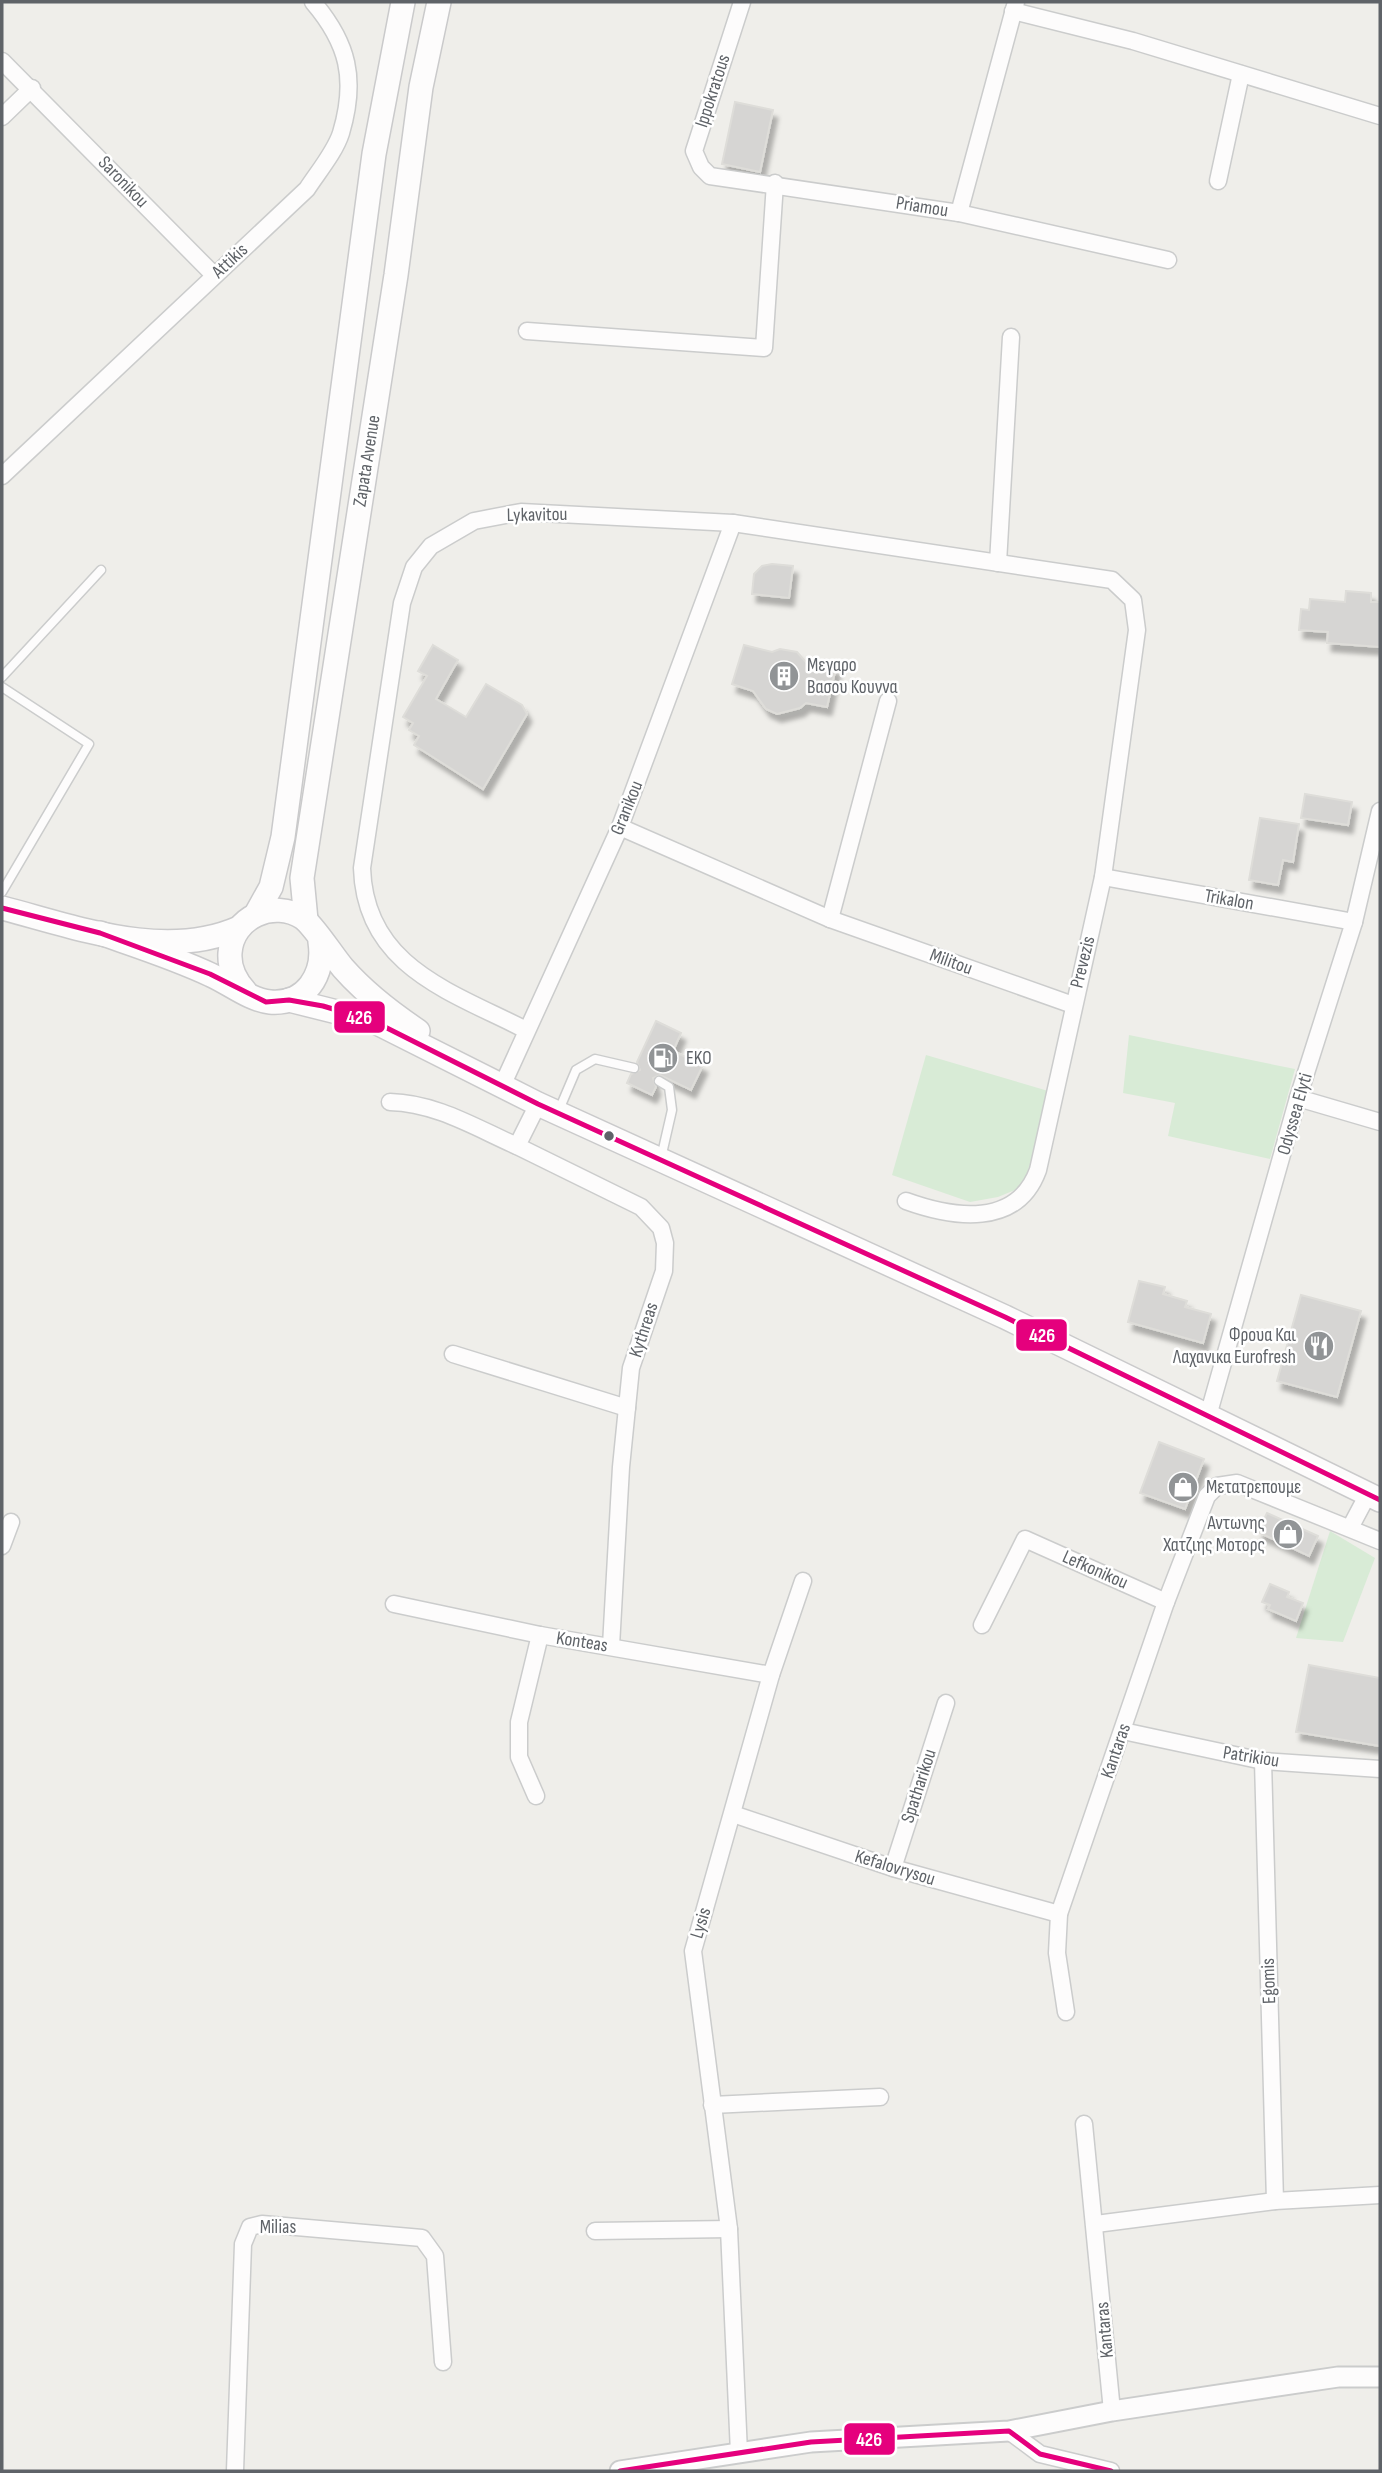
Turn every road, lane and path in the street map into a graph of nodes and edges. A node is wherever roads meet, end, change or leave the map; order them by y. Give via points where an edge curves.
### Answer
1 (313, 2) edge
2 (403, 2) edge
3 (439, 2) edge
4 (742, 2) edge
5 (1014, 6) edge
6 (2, 61) edge
7 (1241, 74) junction
8 (32, 88) junction
9 (1380, 116) edge
10 (2, 117) edge
11 (710, 176) joint
12 (1218, 181) dead end
13 (775, 183) junction
14 (959, 213) junction
15 (1168, 260) dead end
16 (214, 275) junction
17 (527, 331) dead end
18 (1011, 337) dead end
19 (2, 476) edge
20 (733, 523) junction
21 (999, 563) junction
22 (101, 570) dead end
23 (1133, 600) joint
24 (2, 677) edge
25 (2, 687) edge
26 (888, 701) dead end
27 (1380, 811) edge
28 (620, 827) junction
29 (1103, 877) junction
30 (2, 892) edge
31 (2, 908) edge
32 (830, 919) junction
33 (306, 920) junction
34 (248, 921) junction
35 (1354, 922) junction
36 (100, 933) junction
37 (320, 942) junction
38 (246, 991) junction
39 (289, 1000) junction
40 (1073, 1005) junction
41 (526, 1030) junction
42 (634, 1068) dead end
43 (475, 1071) junction
44 (659, 1081) dead end
45 (502, 1086) junction
46 (1298, 1098) junction
47 (390, 1102) dead end
48 (547, 1109) junction
49 (1380, 1122) edge
50 (517, 1146) junction
51 (661, 1158) junction
52 (906, 1201) dead end
53 (453, 1354) dead end
54 (627, 1408) junction
55 (1208, 1416) junction
56 (1374, 1497) edge
57 (11, 1522) dead end
58 (1350, 1528) junction
59 (1380, 1541) edge
60 (2, 1546) edge
61 (803, 1581) dead end
62 (1166, 1602) junction
63 (394, 1604) dead end
64 (982, 1625) dead end
65 (540, 1635) junction
66 (611, 1646) junction
67 (771, 1675) junction
68 (946, 1703) dead end
69 (1123, 1731) junction
70 (1263, 1761) junction
71 (1380, 1769) edge
72 (536, 1796) dead end
73 (733, 1814) junction
74 (892, 1868) junction
75 (1059, 1914) junction
76 (1066, 2012) dead end
77 (880, 2097) dead end
78 (712, 2105) junction
79 (1084, 2124) dead end
80 (1380, 2195) edge
81 (1275, 2200) junction
82 (1096, 2224) junction
83 (729, 2229) junction
84 (595, 2231) dead end
85 (443, 2361) dead end
86 (1380, 2377) edge
87 (1112, 2411) junction
88 (1009, 2431) junction
89 (739, 2453) junction
90 (629, 2470) edge
91 (235, 2471) edge
92 (1111, 2471) edge

1 - 16 street, Attikis via 344,48 349,86 340,135 307,189
2 - 34 main road, Zapata Avenue via 374,154 283,838 271,887
3 - 33 main road, Zapata Avenue via 421,87 302,878
4 - 11 street, Ippokratous via 694,151
5 - 7 street
5 - 14 street, Priamou
6 - 8 street, Saronikou
7 - 9 street
7 - 12 street
8 - 10 street
8 - 16 street, Saronikou
11 - 13 street, Priamou
13 - 14 street, Priamou
13 - 17 street via 764,348
14 - 15 street
16 - 19 street, Attikis
18 - 21 street
20 - 21 street, Lykavitou
20 - 28 street, Granikou
20 - 41 street, Lykavitou via 504,514 464,525 440,539 419,559 411,576 402,603 362,868 365,896 379,934 404,963
21 - 23 street, Lykavitou via 1112,580
22 - 24 lane
23 - 29 street, Prevezis via 1137,630
25 - 30 lane via 89,744
26 - 32 street
27 - 35 street, Odyssea Elyti
28 - 32 street, Militou
28 - 41 street, Granikou
29 - 35 street, Trikalon
29 - 40 street, Prevezis
31 - 36 main road
32 - 40 street, Militou
33 - 34 main road via 282,910
33 - 37 main road
34 - 36 main road via 222,935 186,942
34 - 38 main road via 230,949 232,972
35 - 46 street, Odyssea Elyti
36 - 38 main road via 180,961
37 - 39 main road via 317,978
37 - 43 main road via 362,988
38 - 39 main road via 266,1002
39 - 43 main road via 373,1021
40 - 52 street, Prevezis via 1042,1155 1026,1194 1005,1208 975,1214 937,1211
41 - 45 street, Granikou
42 - 48 lane via 595,1059 576,1070
43 - 45 main road
44 - 51 lane via 669,1087 672,1110
45 - 48 main road
46 - 49 street
46 - 55 street, Odyssea Elyti
47 - 50 street, Kythreas via 438,1110
48 - 50 street
48 - 51 main road
50 - 54 street, Kythreas via 628,1199 661,1228 666,1257 631,1368
51 - 55 main road
53 - 54 street
54 - 66 street, Kythreas
55 - 56 main road
56 - 58 street
57 - 60 street
58 - 59 street
58 - 62 street, Kantaras via 1237,1483 1217,1486 1207,1496
61 - 67 street, Lysis
62 - 64 street, Lefkonikou via 1025,1539
62 - 69 street, Kantaras
63 - 65 street, Konteas
65 - 66 street, Konteas
65 - 72 street via 519,1722 519,1757
66 - 67 street, Konteas
67 - 73 street, Lysis
68 - 74 street, Spatharikou
69 - 70 street, Patrikiou
69 - 75 street, Kantaras
70 - 71 street, Patrikiou
70 - 81 street, Egomis
73 - 74 street, Kefalovrysou
73 - 78 street, Lysis via 693,1951
74 - 75 street, Kefalovrysou
75 - 76 street, Kantaras via 1057,1953
77 - 78 street
78 - 83 street, Lysis
79 - 82 street, Kantaras
80 - 81 street
81 - 82 street
82 - 87 street, Kantaras
83 - 84 street
83 - 89 street, Lysis
85 - 91 street, Milias via 435,2256 422,2238 262,2224 250,2227 243,2244
86 - 87 street via 1338,2377
87 - 88 street
88 - 89 street via 811,2442
88 - 92 street via 1040,2454
89 - 90 street

